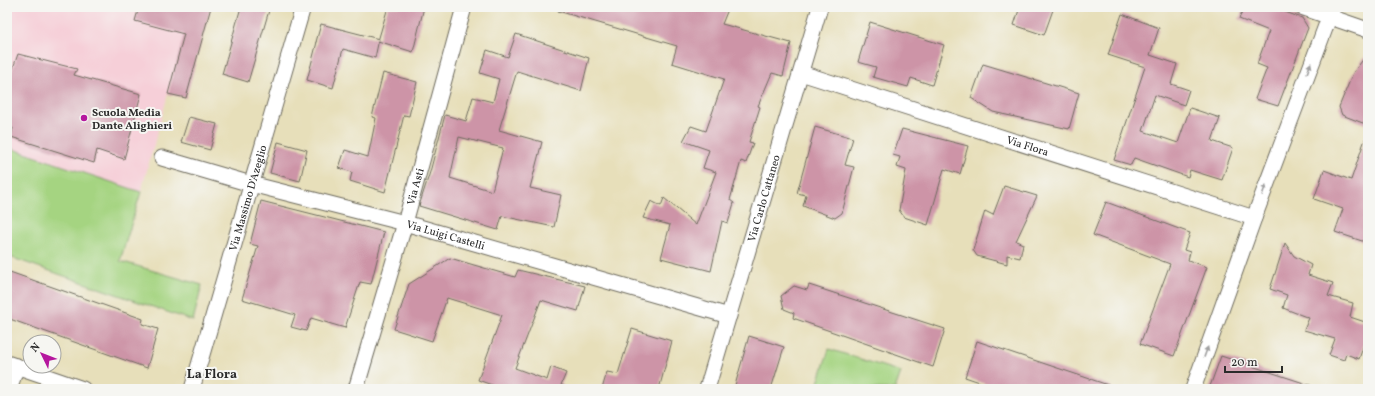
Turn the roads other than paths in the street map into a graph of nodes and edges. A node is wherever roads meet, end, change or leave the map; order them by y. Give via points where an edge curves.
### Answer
1 (303, 7) edge
2 (464, 7) edge
3 (820, 7) edge
4 (1301, 7) edge
5 (1331, 12) edge
6 (1368, 30) edge
7 (800, 73) junction
8 (162, 158) dead end
9 (251, 184) junction
10 (1254, 218) junction
11 (405, 223) junction
12 (729, 316) junction
13 (12, 364) edge
14 (9, 389) edge
15 (83, 389) edge
16 (192, 389) edge
17 (356, 389) edge
18 (707, 389) edge
19 (1193, 389) edge

1 - 9 street, Via Massimo D'Azeglio
2 - 11 street, Via Asti
3 - 7 street, Via Carlo Cattaneo
4 - 5 street
5 - 6 street
10 -> 5 street
7 - 10 street, Via Flora
7 - 12 street, Via Carlo Cattaneo
8 - 9 street, Via Luigi Castelli
9 - 11 street, Via Luigi Castelli
9 - 16 street, Via Massimo D'Azeglio
19 -> 10 street
11 - 12 street, Via Luigi Castelli
11 - 17 street, Via Asti
12 - 18 street, Via Carlo Cattaneo
13 - 14 street
13 - 15 street

